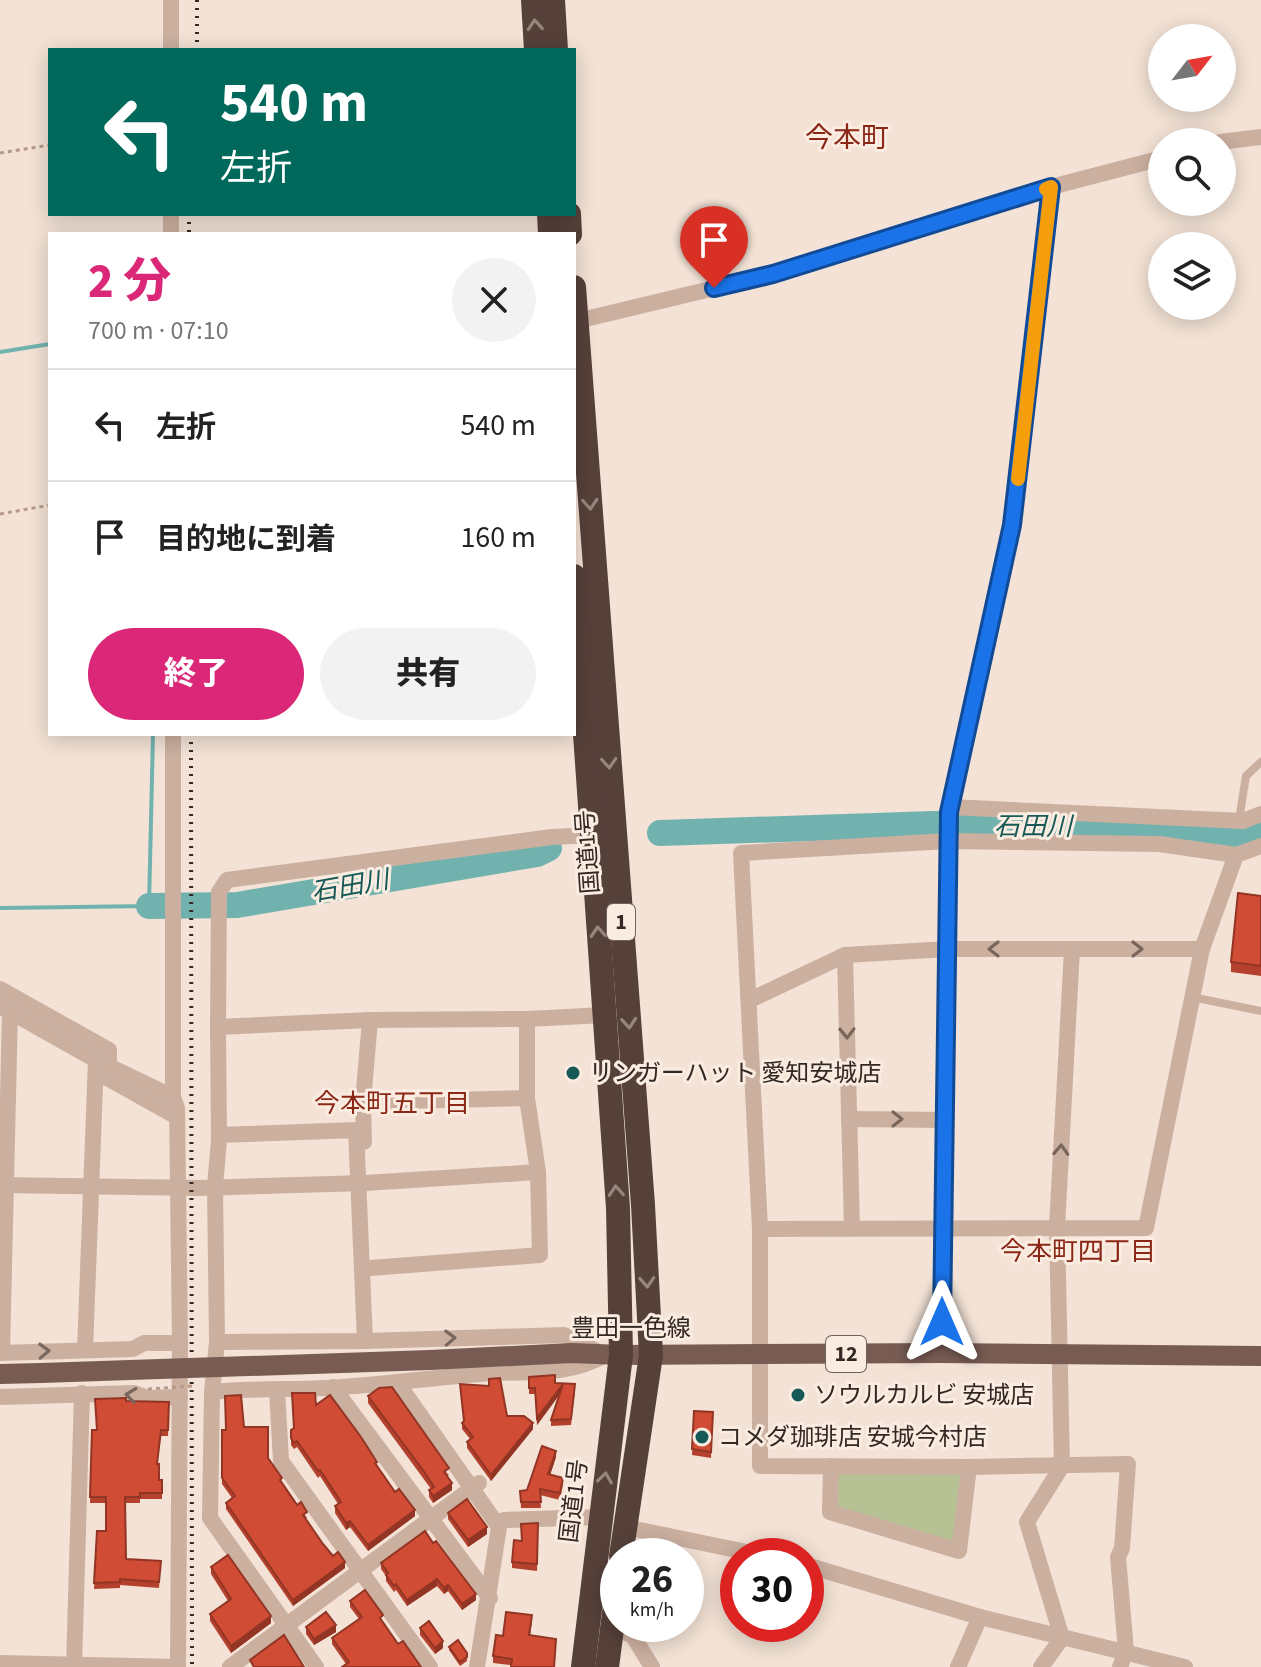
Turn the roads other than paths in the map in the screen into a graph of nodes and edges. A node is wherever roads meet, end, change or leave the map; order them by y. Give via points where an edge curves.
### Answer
1 (171, 0) edge
2 (533, 0) edge
3 (553, 0) edge
4 (171, 48) edge
5 (536, 48) edge
6 (556, 48) edge
7 (1261, 137) edge
8 (1236, 140) edge
9 (1148, 162) edge
10 (1051, 187) junction
11 (576, 310) edge
12 (577, 321) junction
13 (576, 606) edge
14 (173, 736) edge
15 (1261, 762) edge
16 (949, 809) junction
17 (1261, 814) edge
18 (1239, 821) junction
19 (591, 835) junction
20 (948, 839) junction
21 (1261, 846) edge
22 (1236, 855) junction
23 (948, 949) junction
24 (1072, 949) junction
25 (1202, 949) junction
26 (845, 955) junction
27 (0, 989) edge
28 (1192, 997) junction
29 (750, 1000) junction
30 (5, 1009) edge
31 (1261, 1011) edge
32 (604, 1015) junction
33 (527, 1019) junction
34 (370, 1020) junction
35 (218, 1027) junction
36 (102, 1063) junction
37 (173, 1097) junction
38 (527, 1098) junction
39 (363, 1102) junction
40 (177, 1117) junction
41 (849, 1119) junction
42 (944, 1120) junction
43 (219, 1135) junction
44 (538, 1172) junction
45 (362, 1183) junction
46 (3, 1185) edge
47 (215, 1186) junction
48 (92, 1187) junction
49 (176, 1187) junction
50 (1057, 1227) junction
51 (852, 1228) junction
52 (942, 1228) junction
53 (760, 1229) junction
54 (370, 1268) junction
55 (369, 1341) junction
56 (217, 1342) junction
57 (180, 1343) junction
58 (85, 1350) junction
59 (941, 1353) junction
60 (1059, 1354) junction
61 (613, 1355) junction
62 (651, 1355) junction
63 (759, 1355) junction
64 (1261, 1356) edge
65 (1, 1360) edge
66 (401, 1381) junction
67 (333, 1387) junction
68 (277, 1390) junction
69 (183, 1392) junction
70 (212, 1392) junction
71 (82, 1393) junction
72 (0, 1397) edge
73 (831, 1466) junction
74 (1062, 1466) junction
75 (969, 1467) junction
76 (476, 1486) junction
77 (600, 1517) junction
78 (504, 1520) junction
79 (431, 1521) junction
80 (625, 1527) junction
81 (623, 1538) edge
82 (720, 1547) edge
83 (824, 1570) edge
84 (359, 1573) junction
85 (490, 1598) junction
86 (980, 1617) junction
87 (286, 1626) junction
88 (1062, 1638) junction
89 (611, 1642) edge
90 (637, 1642) edge
91 (1123, 1659) edge
92 (0, 1663) edge
93 (74, 1666) edge
94 (178, 1667) edge
95 (230, 1667) edge
96 (316, 1667) edge
97 (430, 1667) edge
98 (477, 1667) edge
99 (486, 1667) edge
100 (583, 1667) edge
101 (607, 1667) edge
102 (652, 1667) edge
103 (958, 1667) edge
104 (1041, 1667) edge
105 (1185, 1667) edge

1 - 4 street
5 -> 2 highway
3 - 6 highway
7 - 8 street
9 - 10 street
10 - 12 street via 773,274
10 - 16 street via 1012,525
11 - 12 highway, 国道1号 / 1
12 -> 62 highway, 国道1号 / 1
13 - 19 highway, 国道1号 / 1
14 - 37 street
15 - 18 lane via 1246,776
16 - 18 street
16 - 20 street
17 - 18 street
32 -> 19 highway, 国道1号 / 1
19 - 35 street via 227,880 219,892
20 - 22 street via 1159,844
20 - 23 street
20 - 29 street via 741,853
21 - 22 street
22 - 25 street
24 -> 23 street
23 - 26 street
23 - 42 street
24 -> 25 street
50 -> 24 street
25 - 28 street
26 - 29 street
26 -> 41 street
27 - 36 street via 109,1050
28 - 31 lane
28 - 50 street via 1146,1228
29 - 53 street
30 - 36 street
30 - 46 street
32 - 33 street
61 -> 32 highway, 国道1号 / 1 via 618,1208
33 - 34 street
33 - 38 street
34 - 35 street
34 - 39 street
35 - 43 street
36 - 37 street
36 - 40 street via 109,1079
36 - 48 street
37 - 40 street
38 - 39 street
38 - 44 street
39 - 45 street
40 - 49 street
41 -> 42 street
41 - 51 street
42 - 52 street
43 - 45 street via 356,1130
43 - 47 street
44 - 45 street
44 - 54 street via 540,1255
45 - 47 street
45 - 54 street
45 - 55 street
46 - 48 street
46 - 65 street
47 - 49 street
47 - 56 street
48 - 49 street
48 - 58 street
49 - 57 street
50 - 52 street
50 - 60 street
51 - 52 street
51 - 53 street
52 - 59 street
53 - 63 street
54 - 55 street
55 - 56 street
55 -> 61 street via 564,1335
56 - 70 street
57 - 58 street
57 - 69 street
65 -> 58 street
59 - 60 main road, 豊田一色線 / 12
59 - 63 main road, 豊田一色線 / 12
60 - 64 main road, 豊田一色線 / 12
60 - 74 street
61 - 62 main road, 豊田一色線 / 12
61 - 65 main road, 豊田一色線 / 12, bridge via 41,1373
61 - 66 street via 561,1372
77 -> 61 highway, 国道1号 / 1
62 - 63 main road, 豊田一色線 / 12
62 - 80 highway, 国道1号 / 1
63 - 73 street via 760,1466
66 - 67 street
66 - 76 street
67 - 68 street
67 - 79 street
68 - 70 street
68 - 84 street via 281,1461
69 -> 71 street via 148,1398
69 - 94 street
70 - 87 street via 210,1518
71 - 72 street
71 - 93 street
73 - 75 street
73 - 75 street via 830,1512 959,1551
74 - 75 street
74 - 88 street via 1027,1522
74 - 91 street via 1128,1464 1118,1557
76 - 78 street
76 - 79 street
76 - 85 street via 499,1527
77 - 78 street
77 - 100 highway, 国道1号 / 1
78 - 85 street
79 - 84 street
79 - 85 street
80 - 81 highway, 国道1号 / 1
80 - 82 street
83 - 86 street
84 - 87 street
84 - 97 street
85 - 98 street
85 - 99 street
86 - 88 street
86 - 103 street
87 - 95 street
87 - 96 street
88 - 91 street
88 - 104 street
89 - 101 highway
90 - 102 street
91 - 105 street
92 - 93 street
93 - 94 street

